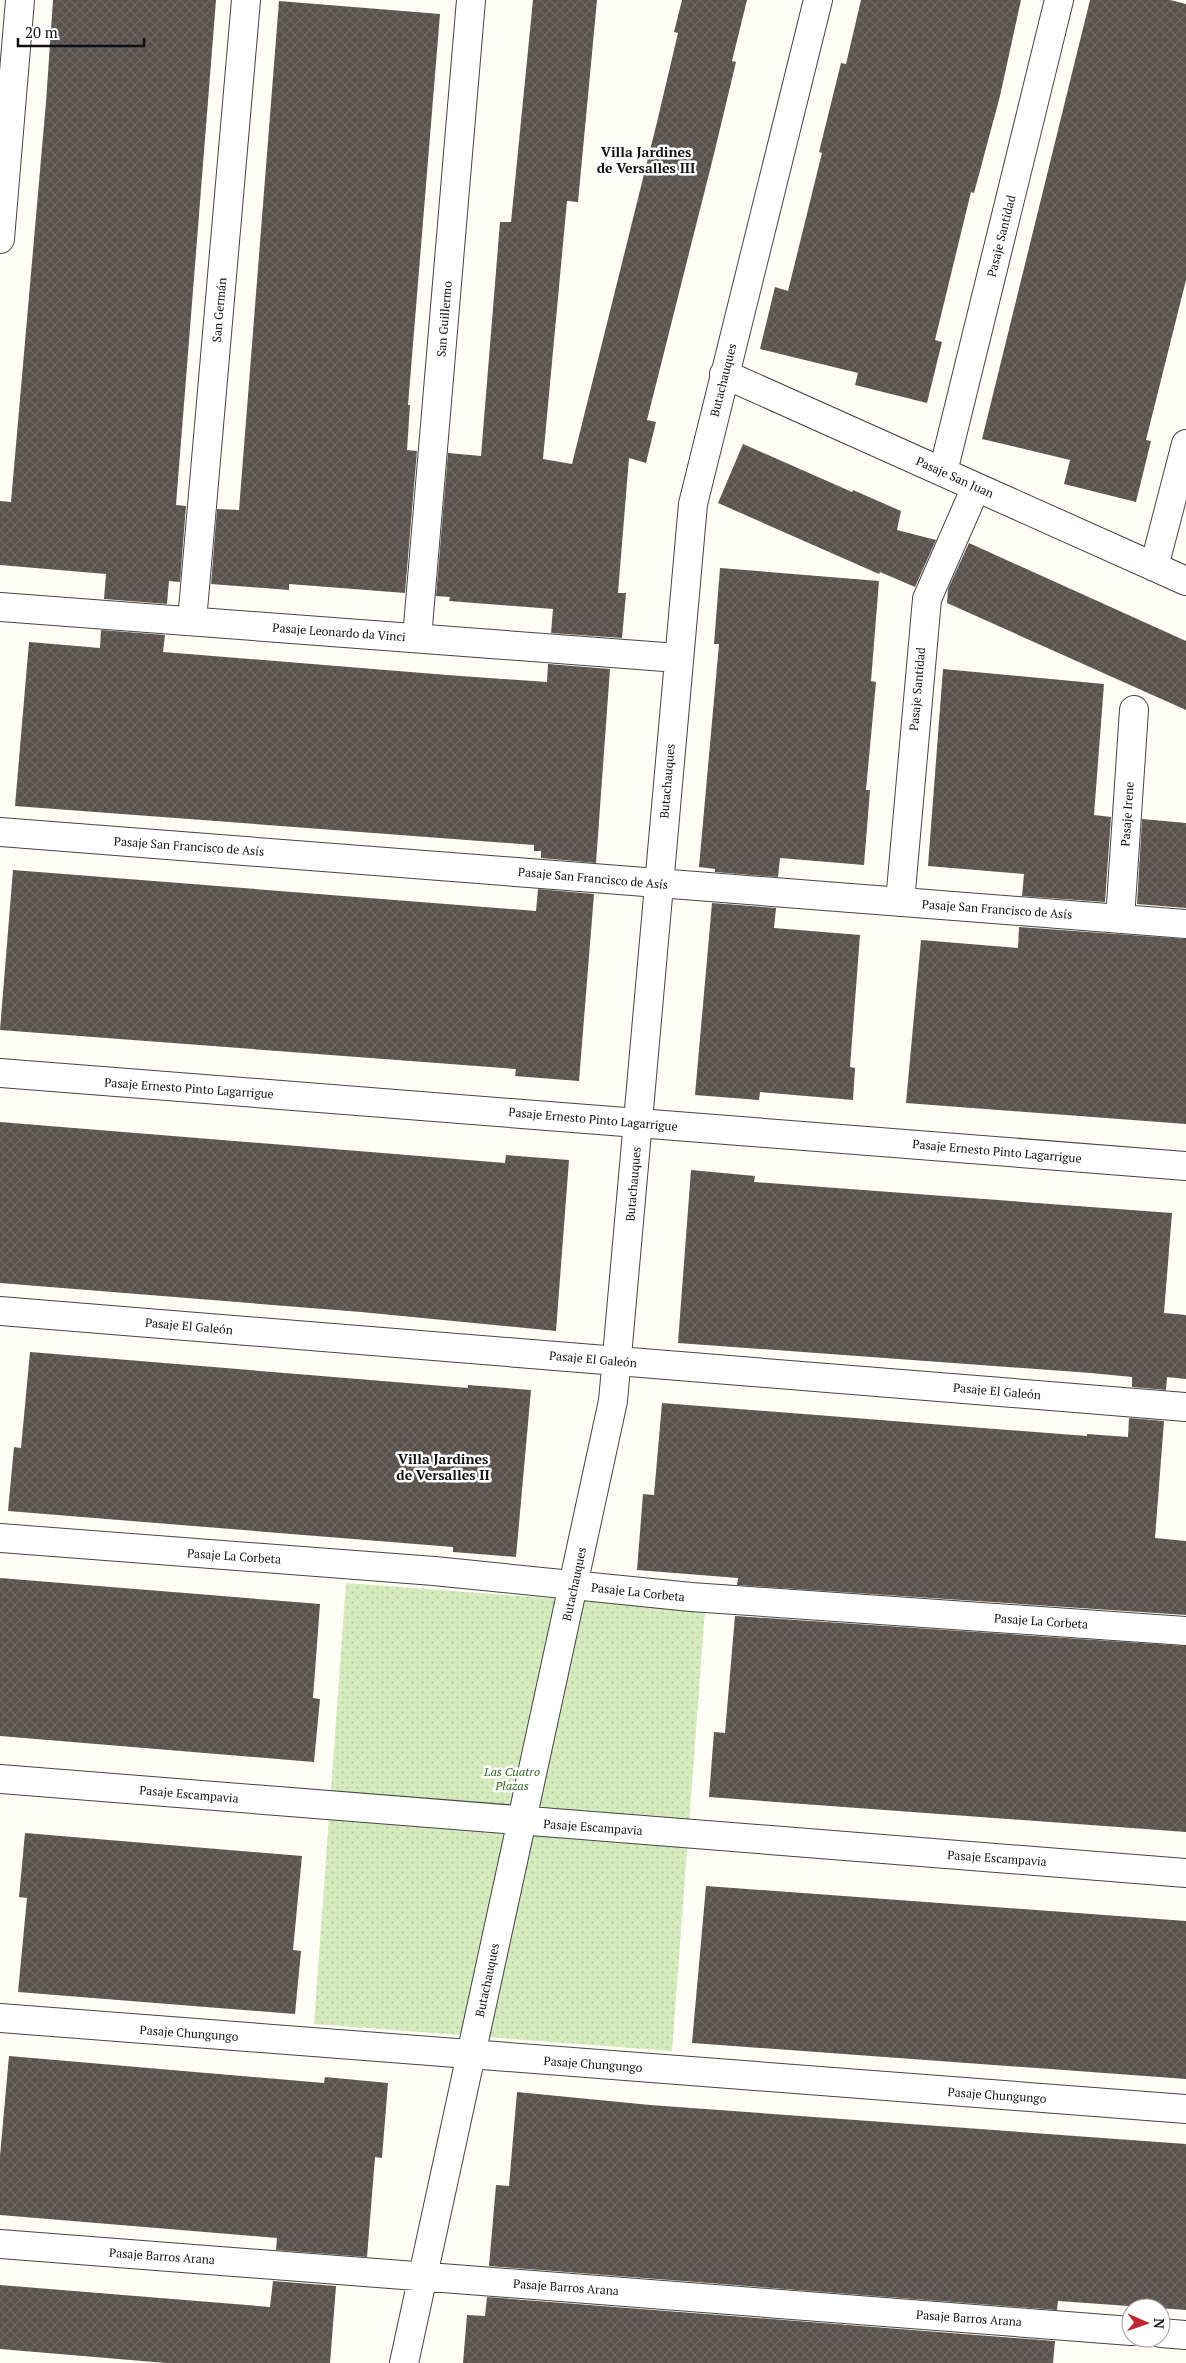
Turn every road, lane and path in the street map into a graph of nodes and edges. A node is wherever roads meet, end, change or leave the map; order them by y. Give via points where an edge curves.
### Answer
1 (20, 0) edge
2 (246, 0) edge
3 (471, 0) edge
4 (818, 0) edge
5 (1059, 0) edge
6 (0, 239) edge
7 (724, 374) junction
8 (1186, 444) edge
9 (943, 472) junction
10 (976, 487) junction
11 (1154, 567) junction
12 (1186, 582) edge
13 (0, 607) edge
14 (192, 621) junction
15 (417, 638) junction
16 (678, 658) junction
17 (1134, 710) dead end
18 (0, 832) edge
19 (658, 883) junction
20 (900, 902) junction
21 (1120, 919) junction
22 (1186, 924) edge
23 (0, 1073) edge
24 (638, 1123) junction
25 (1186, 1166) edge
26 (0, 1311) edge
27 (618, 1360) junction
28 (1186, 1406) edge
29 (0, 1538) edge
30 (574, 1585) junction
31 (1186, 1631) edge
32 (0, 1779) edge
33 (522, 1821) junction
34 (1186, 1873) edge
35 (0, 2018) edge
36 (471, 2054) junction
37 (1186, 2109) edge
38 (0, 2244) edge
39 (423, 2276) junction
40 (1121, 2329) edge
41 (1171, 2334) edge
42 (1186, 2335) edge
43 (404, 2363) edge

1 - 6 street
2 - 14 street, San Germán
3 - 15 street, San Guillermo
4 - 7 street, Butachauques
5 - 9 street, Pasaje Santidad
7 - 9 street, Pasaje San Juan
7 - 16 street, Butachauques via 693,504
8 - 11 street
9 - 10 street, Pasaje San Juan
10 - 11 street, Pasaje San Juan
10 - 20 street, Pasaje Santidad via 927,598
11 - 12 street, Pasaje San Juan
13 - 14 street, Pasaje Leonardo da Vinci
14 - 15 street, Pasaje Leonardo da Vinci
15 - 16 street, Pasaje Leonardo da Vinci
16 - 19 street, Butachauques
17 - 21 street, Pasaje Irene
18 - 19 street, Pasaje San Francisco de Asís
19 - 20 street, Pasaje San Francisco de Asís
19 - 24 street, Butachauques
20 - 21 street, Pasaje San Francisco de Asís
21 - 22 street, Pasaje San Francisco de Asís
23 - 24 street, Pasaje Ernesto Pinto Lagarrigue
24 - 25 street, Pasaje Ernesto Pinto Lagarrigue
24 - 27 street, Butachauques
26 - 27 street, Pasaje El Galeón
27 - 28 street, Pasaje El Galeón
27 - 30 street, Butachauques via 607,1434
29 - 30 street, Pasaje La Corbeta
30 - 31 street, Pasaje La Corbeta via 690,1597
30 - 33 street, Butachauques
32 - 33 street, Pasaje Escampavia
33 - 34 street, Pasaje Escampavia
33 - 36 street, Butachauques
35 - 36 street, Pasaje Chungungo
36 - 37 street, Pasaje Chungungo
36 - 39 street, Butachauques
38 - 39 street, Pasaje Barros Arana
39 - 40 street, Pasaje Barros Arana
39 - 43 street, Butachauques
41 - 42 street

